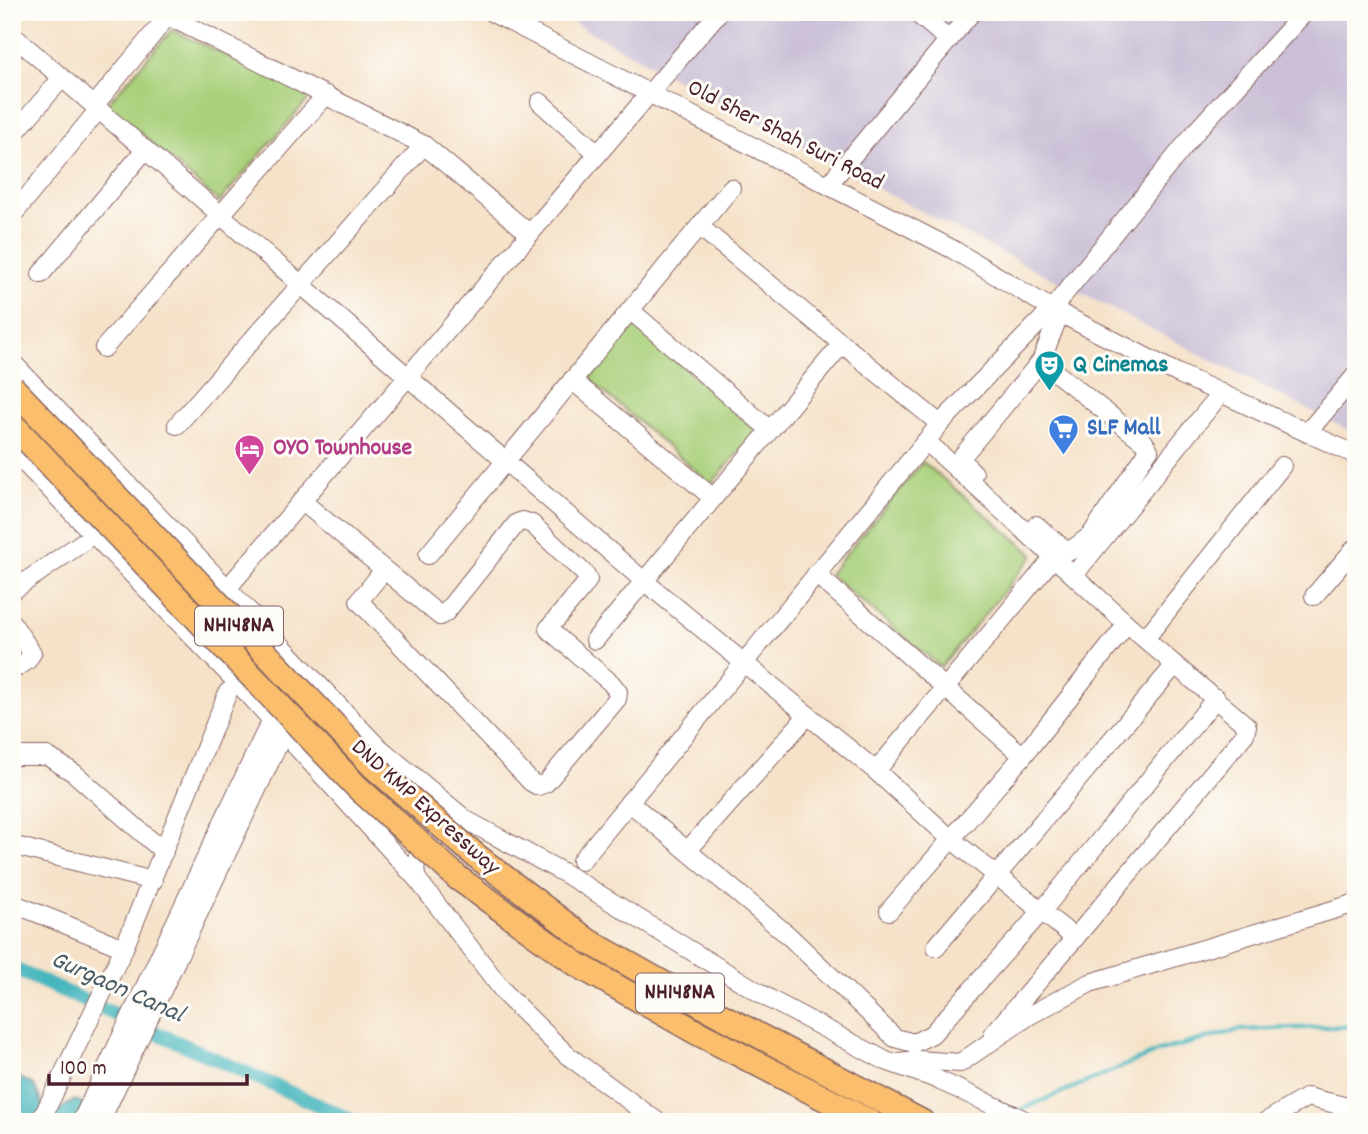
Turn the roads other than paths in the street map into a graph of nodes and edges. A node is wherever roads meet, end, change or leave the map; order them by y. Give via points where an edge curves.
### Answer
1 (491, 12) edge
2 (719, 12) edge
3 (915, 12) edge
4 (972, 12) edge
5 (1305, 12) edge
6 (170, 14) edge
7 (17, 39) dead end
8 (949, 40) junction
9 (62, 78) junction
10 (650, 94) junction
11 (326, 95) junction
12 (540, 102) dead end
13 (96, 108) junction
14 (12, 136) edge
15 (424, 145) junction
16 (145, 150) junction
17 (598, 154) junction
18 (828, 186) junction
19 (731, 188) dead end
20 (220, 215) junction
21 (12, 216) edge
22 (700, 227) junction
23 (530, 234) junction
24 (41, 274) dead end
25 (300, 284) junction
26 (630, 310) junction
27 (1056, 311) junction
28 (841, 345) junction
29 (104, 348) dead end
30 (1041, 361) junction
31 (12, 362) edge
32 (1356, 375) edge
33 (408, 377) junction
34 (572, 380) junction
35 (12, 387) edge
36 (1221, 393) junction
37 (12, 424) edge
38 (940, 424) junction
39 (177, 425) dead end
40 (770, 430) junction
41 (1307, 433) junction
42 (926, 442) junction
43 (12, 450) edge
44 (1356, 455) edge
45 (505, 461) junction
46 (1282, 466) dead end
47 (713, 498) junction
48 (303, 502) junction
49 (83, 542) dead end
50 (1356, 547) edge
51 (428, 555) dead end
52 (1054, 557) junction
53 (384, 570) junction
54 (816, 575) junction
55 (1074, 575) junction
56 (643, 581) junction
57 (226, 590) junction
58 (12, 591) edge
59 (1314, 596) dead end
60 (12, 623) edge
61 (1127, 624) junction
62 (1145, 639) junction
63 (595, 640) dead end
64 (743, 662) junction
65 (1175, 665) junction
66 (12, 670) edge
67 (311, 678) junction
68 (944, 689) junction
69 (228, 692) dead end
70 (1216, 698) junction
71 (808, 715) junction
72 (280, 724) junction
73 (12, 756) edge
74 (1023, 756) junction
75 (876, 771) junction
76 (629, 802) junction
77 (467, 820) junction
78 (951, 839) junction
79 (19, 847) dead end
80 (688, 850) junction
81 (164, 852) junction
82 (581, 862) dead end
83 (996, 876) junction
84 (417, 879) junction
85 (153, 881) junction
86 (12, 903) edge
87 (1356, 903) edge
88 (889, 911) dead end
89 (1042, 911) junction
90 (1075, 938) junction
91 (936, 947) dead end
92 (124, 948) junction
93 (974, 1056) junction
94 (886, 1061) junction
95 (111, 1080) junction
96 (99, 1109) edge
97 (1356, 1110) edge
98 (40, 1122) edge
99 (81, 1122) edge
100 (659, 1122) edge
101 (870, 1122) edge
102 (922, 1122) edge
103 (1029, 1122) edge
104 (1265, 1122) edge

1 - 10 street, Old Sher Shah Suri Road
2 - 10 street
3 - 8 street
4 - 8 street
5 - 27 street via 1198,129
6 - 11 street
6 - 13 street
7 - 9 street
8 - 18 street
9 - 13 street
9 - 14 street
10 - 17 street
10 - 18 street, Old Sher Shah Suri Road
11 - 15 street
11 - 20 street
12 - 17 street
13 - 16 street
13 - 21 street
15 - 23 street
15 - 25 street
16 - 20 street
16 - 24 street
17 - 23 street
18 - 27 street, Old Sher Shah Suri Road via 952,249
19 - 22 street
20 - 25 street
20 - 29 street
22 - 26 street
22 - 28 street
23 - 33 street
25 - 33 street
25 - 39 street
26 - 34 street
26 - 40 street
27 - 30 street
27 - 36 street, Old Sher Shah Suri Road
27 - 38 street
28 - 38 street
28 - 40 street
30 - 30 street via 960,459 1070,551 1090,536 1149,450
31 - 57 street
32 - 41 street
33 - 45 street
33 - 48 street
34 - 45 street
34 - 47 street
35 - 102 highway, DND KMP Expressway / NH148NA, bridge via 374,767 475,855 588,941
36 - 41 street, Old Sher Shah Suri Road
36 - 55 street
37 - 101 highway, DND KMP Expressway / NH148NA, bridge via 357,787 458,878 578,965
38 - 42 street
40 - 47 street
41 - 44 street, Old Sher Shah Suri Road
42 - 52 street
42 - 54 street
43 - 72 street
45 - 51 street
45 - 56 street
46 - 62 street
47 - 56 street
48 - 53 street
48 - 57 street
49 - 58 street
50 - 59 street
52 - 55 street
52 - 68 street
53 - 53 street via 440,616 523,521 532,524 586,575 584,586 548,629 611,683 617,699 546,783 538,786 531,782 359,601
54 - 64 street
54 - 68 street
55 - 61 street
56 - 63 street
56 - 64 street
57 - 67 street
60 - 66 street via 32,653 27,662
61 - 62 street
61 - 74 street
62 - 65 street
64 - 71 street
64 - 76 street
65 - 70 street
65 - 83 street
67 - 72 street
67 - 77 street via 375,744
68 - 74 street
68 - 75 street
69 - 81 street
70 - 89 street
70 - 90 street via 1245,722 1248,731
71 - 75 street
71 - 80 street
72 - 84 street
72 - 95 street via 162,991
72 - 95 street via 145,983
73 - 81 street via 47,757 74,773
74 - 78 street
75 - 78 street
76 - 80 street
76 - 82 street
77 - 84 street via 420,852 414,868
77 - 94 street via 566,874 773,1001
78 - 83 street
78 - 88 street
79 - 85 street
80 - 89 street via 789,936 882,1027 905,1042 924,1041 932,1034
81 - 85 street
83 - 89 street
83 - 91 street
84 - 100 street via 508,997 567,1055
85 - 92 street
86 - 92 street
87 - 93 street via 1090,983 1030,1015
89 - 90 street
90 - 93 street
92 - 98 street
93 - 94 street via 955,1064
94 - 103 street
95 - 96 street
96 - 99 street
97 - 104 street via 1307,1097

